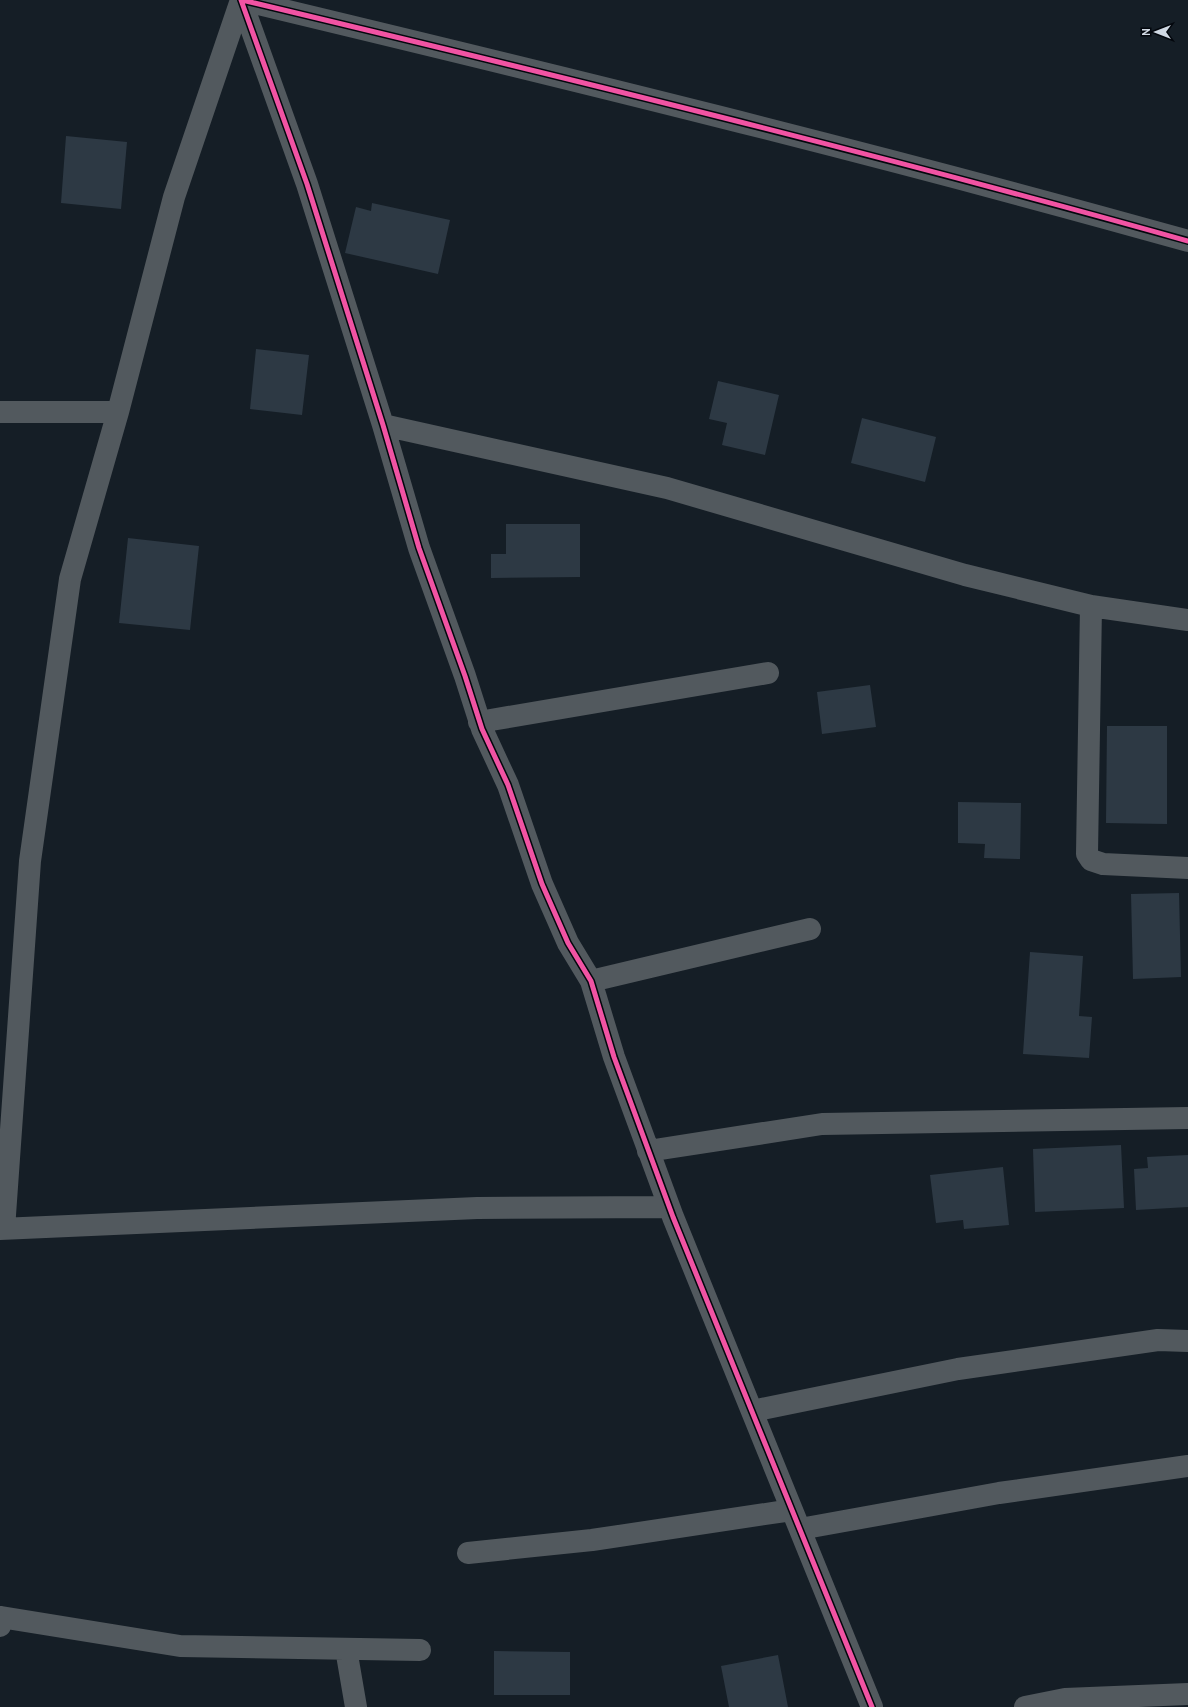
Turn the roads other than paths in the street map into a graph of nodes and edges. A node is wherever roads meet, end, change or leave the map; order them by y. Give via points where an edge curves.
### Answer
1 (242, 0) edge
2 (1188, 240) edge
3 (0, 412) edge
4 (118, 412) junction
5 (383, 425) junction
6 (1091, 606) junction
7 (1188, 620) edge
8 (768, 673) dead end
9 (479, 722) junction
10 (1188, 868) edge
11 (810, 929) dead end
12 (591, 981) junction
13 (1188, 1118) edge
14 (648, 1151) junction
15 (669, 1208) junction
16 (2, 1229) edge
17 (1188, 1342) edge
18 (752, 1411) junction
19 (1188, 1466) edge
20 (792, 1510) junction
21 (800, 1530) junction
22 (468, 1553) dead end
23 (0, 1626) edge
24 (346, 1649) junction
25 (420, 1650) dead end
26 (1188, 1694) edge
27 (356, 1707) edge
28 (872, 1707) edge
29 (1025, 1707) edge

1 - 2 street via 596,85
1 - 4 street via 174,197
1 - 5 street via 307,184
3 - 4 street
4 - 16 street via 70,579 30,861
5 - 6 street via 667,488 965,575
5 - 9 street via 419,548
6 - 7 street
6 - 10 street via 1087,854 1091,860 1103,864
8 - 9 street
9 - 12 street via 508,785 542,884 568,943
11 - 12 street
12 - 14 street via 614,1057
13 - 14 street via 822,1124
14 - 15 street
15 - 16 street via 477,1208
15 - 18 street
17 - 18 street via 1158,1340 958,1369
18 - 20 street
19 - 21 street via 999,1493
20 - 21 street
20 - 22 street via 592,1540
21 - 28 street
23 - 24 street via 1,1617 180,1646
24 - 25 street
24 - 27 street
26 - 29 street via 1065,1699

